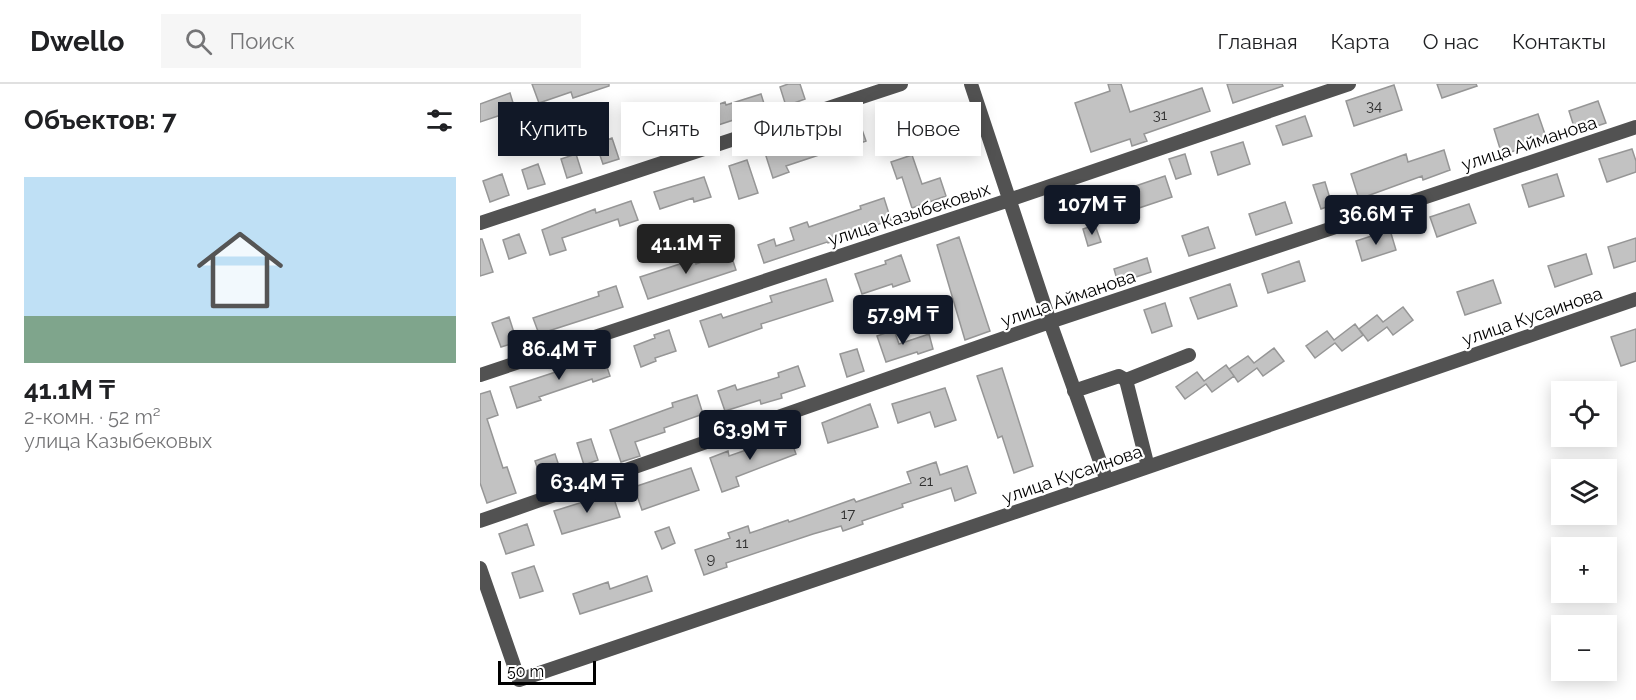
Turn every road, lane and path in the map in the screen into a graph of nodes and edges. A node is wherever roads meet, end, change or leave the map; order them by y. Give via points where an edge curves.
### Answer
1 (902, 84) edge
2 (970, 84) edge
3 (1349, 84) edge
4 (1636, 127) edge
5 (1009, 200) junction
6 (480, 223) edge
7 (1636, 299) edge
8 (1050, 322) junction
9 (1189, 356) dead end
10 (480, 375) edge
11 (1126, 380) junction
12 (1074, 391) junction
13 (1148, 467) junction
14 (1107, 481) junction
15 (480, 521) edge
16 (480, 568) edge

1 - 6 street
2 - 5 street
3 - 5 street, улица Казыбековых
4 - 8 street, улица Айманова
5 - 8 street
5 - 10 street, улица Казыбековых
7 - 13 street, улица Кусаинова
8 - 12 street
8 - 15 street, улица Айманова
9 - 11 street
11 - 12 street via 1119,376
11 - 13 street
12 - 14 street
13 - 14 street, улица Кусаинова
14 - 16 street, улица Кусаинова via 519,680

